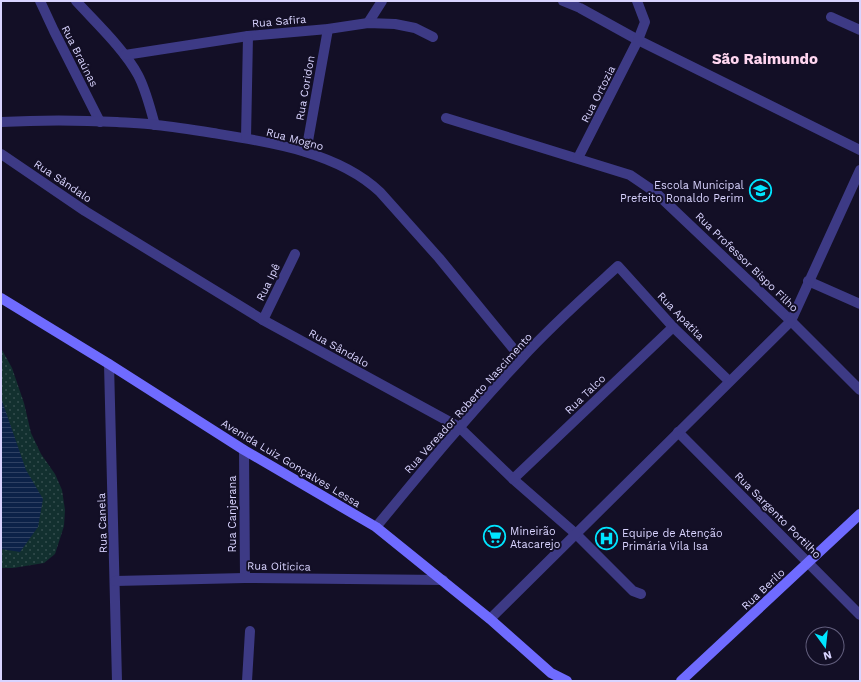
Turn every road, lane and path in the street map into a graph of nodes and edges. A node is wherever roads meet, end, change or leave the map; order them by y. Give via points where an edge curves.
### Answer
1 (40, 1) edge
2 (76, 1) edge
3 (382, 1) edge
4 (564, 1) edge
5 (637, 1) edge
6 (831, 17) dead end
7 (368, 23) junction
8 (328, 29) junction
9 (860, 30) edge
10 (248, 36) junction
11 (433, 37) dead end
12 (638, 40) junction
13 (125, 55) junction
14 (446, 118) dead end
15 (1, 122) edge
16 (100, 122) junction
17 (155, 125) junction
18 (246, 138) junction
19 (860, 150) edge
20 (306, 152) junction
21 (1, 154) edge
22 (578, 158) junction
23 (860, 170) edge
24 (856, 189) edge
25 (295, 254) dead end
26 (618, 266) joint
27 (808, 281) junction
28 (1, 298) edge
29 (860, 304) edge
30 (263, 320) junction
31 (791, 321) junction
32 (673, 327) junction
33 (521, 358) junction
34 (109, 364) junction
35 (729, 381) junction
36 (860, 390) edge
37 (459, 428) junction
38 (678, 432) junction
39 (244, 450) junction
40 (513, 479) junction
41 (860, 514) edge
42 (376, 527) junction
43 (576, 534) junction
44 (809, 563) junction
45 (245, 578) junction
46 (443, 580) junction
47 (115, 581) junction
48 (641, 594) dead end
49 (860, 615) edge
50 (490, 619) junction
51 (250, 631) dead end
52 (554, 677) edge
53 (117, 681) edge
54 (247, 681) edge
55 (567, 681) edge
56 (681, 681) edge

1 - 16 street, Rua Braúnas
2 - 13 street
3 - 7 street
4 - 12 street
5 - 12 street, Rua Ortozia via 645,22
6 - 9 street
7 - 8 street, Rua Safira
7 - 11 street, Rua Safira via 415,28
8 - 10 street, Rua Safira
8 - 20 street, Rua Coridon
10 - 13 street, Rua Safira
10 - 18 street
12 - 19 street
12 - 22 street, Rua Ortozia
13 - 17 street via 138,75
14 - 22 street, Rua Professor Bispo Filho
15 - 16 street, Rua Mogno
16 - 17 street, Rua Mogno
17 - 18 street, Rua Mogno
18 - 20 street, Rua Mogno
20 - 33 street, Rua Mogno via 348,168 371,183 439,258
21 - 30 street, Rua Sândalo via 85,211
22 - 31 street, Rua Professor Bispo Filho via 630,175 655,192
23 - 24 street
24 - 27 street
25 - 30 street, Rua Ipê
26 - 32 street, Rua Apatita
26 - 33 street, Rua Vereador Roberto Nascimento
27 - 29 street
27 - 31 street
28 - 34 street, Avenida Luiz Gonçalves Lessa
30 - 37 street, Rua Sândalo
31 - 35 street
31 - 36 street, Rua Professor Bispo Filho
32 - 35 street, Rua Apatita
32 - 40 street, Rua Talco
33 - 37 street, Rua Vereador Roberto Nascimento
34 - 39 street, Avenida Luiz Gonçalves Lessa
34 - 47 street, Rua Canela
35 - 38 street
37 - 40 street, Rua Sândalo
37 - 42 street, Rua Vereador Roberto Nascimento
38 - 43 street
38 - 44 street, Rua Sargento Portilho
39 - 42 street, Avenida Luiz Gonçalves Lessa
39 - 45 street, Rua Canjerana
40 - 43 street, Rua Sândalo
41 - 44 street, Rua Berilo
42 - 46 street, Avenida Luiz Gonçalves Lessa
43 - 48 street, Rua Sândalo via 633,592
43 - 50 street
44 - 49 street, Rua Sargento Portilho
44 - 56 street, Rua Berilo
45 - 46 street, Rua Oiticica
45 - 47 street, Rua Oiticica
46 - 50 street, Avenida Luiz Gonçalves Lessa
47 - 53 street, Rua Canela
50 - 52 street, Avenida Luiz Gonçalves Lessa
51 - 54 street
52 - 55 street, Avenida Luiz Gonçalves Lessa

